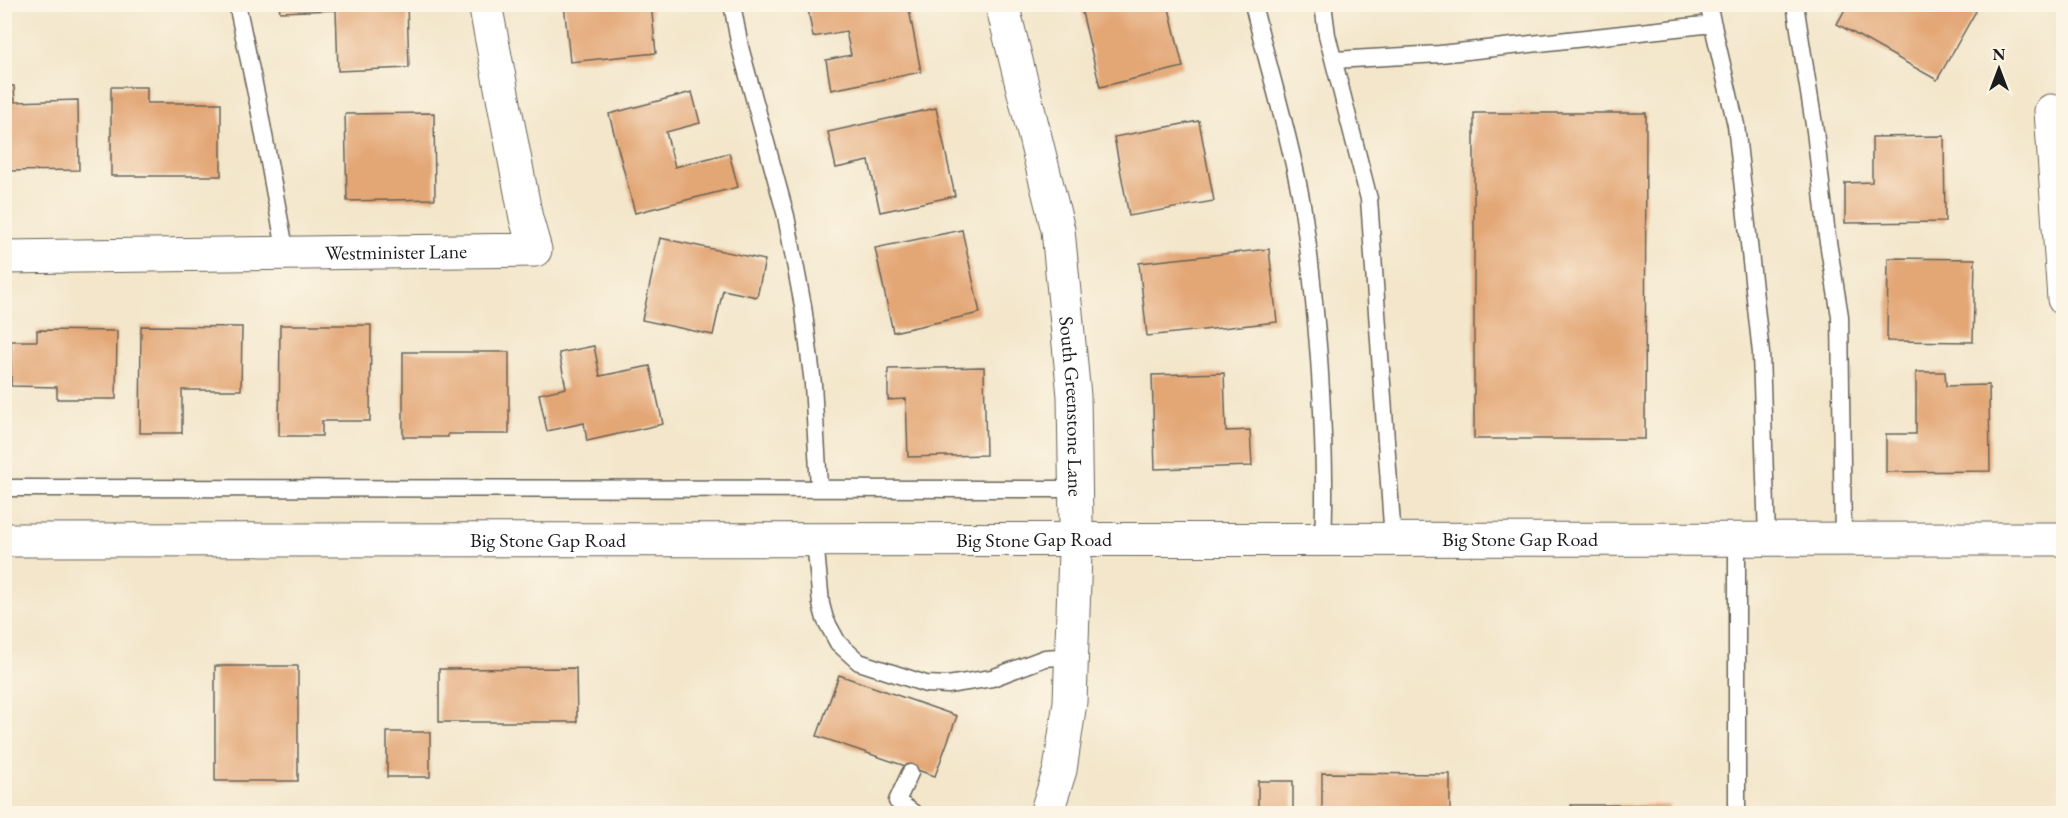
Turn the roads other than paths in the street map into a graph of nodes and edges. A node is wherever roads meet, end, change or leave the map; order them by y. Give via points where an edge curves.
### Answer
1 (237, 4) edge
2 (486, 4) edge
3 (732, 4) edge
4 (1002, 4) edge
5 (1253, 4) edge
6 (1323, 4) edge
7 (1708, 4) edge
8 (1795, 4) edge
9 (1713, 24) junction
10 (1334, 60) junction
11 (2051, 111) dead end
12 (286, 254) junction
13 (4, 257) edge
14 (2064, 298) edge
15 (819, 487) junction
16 (4, 488) edge
17 (1075, 489) junction
18 (1752, 539) junction
19 (1843, 539) junction
20 (2064, 539) edge
21 (4, 540) edge
22 (815, 540) junction
23 (1075, 540) junction
24 (1323, 540) junction
25 (1393, 540) junction
26 (1072, 656) junction
27 (910, 773) dead end
28 (915, 813) edge
29 (1046, 813) edge
30 (1737, 813) edge

1 - 12 lane
2 - 12 street, Westminister Lane via 535,250
3 - 15 lane via 786,216 803,306 813,384
4 - 17 street, South Greenstone Lane via 1058,230 1074,396
5 - 24 lane via 1277,91 1303,214 1321,391 1326,487
6 - 10 lane
7 - 9 lane
8 - 19 lane via 1840,315
9 - 10 lane via 1440,54
9 - 18 lane via 1736,126 1760,342
10 - 25 lane via 1369,199
11 - 14 street
12 - 13 street, Westminister Lane
15 - 16 lane
15 - 17 lane
17 - 23 street, South Greenstone Lane
18 - 19 street, Big Stone Gap Road
18 - 25 street, Big Stone Gap Road
18 - 30 lane
19 - 20 street, Big Stone Gap Road
21 - 22 street, Big Stone Gap Road
22 - 23 street, Big Stone Gap Road
22 - 26 lane via 820,604 825,619 838,643 859,662 926,684 948,685 992,678 1045,658
23 - 24 street, Big Stone Gap Road
23 - 26 street, South Greenstone Lane
24 - 25 street, Big Stone Gap Road
26 - 29 street, South Greenstone Lane via 1060,770
27 - 28 lane via 897,801

